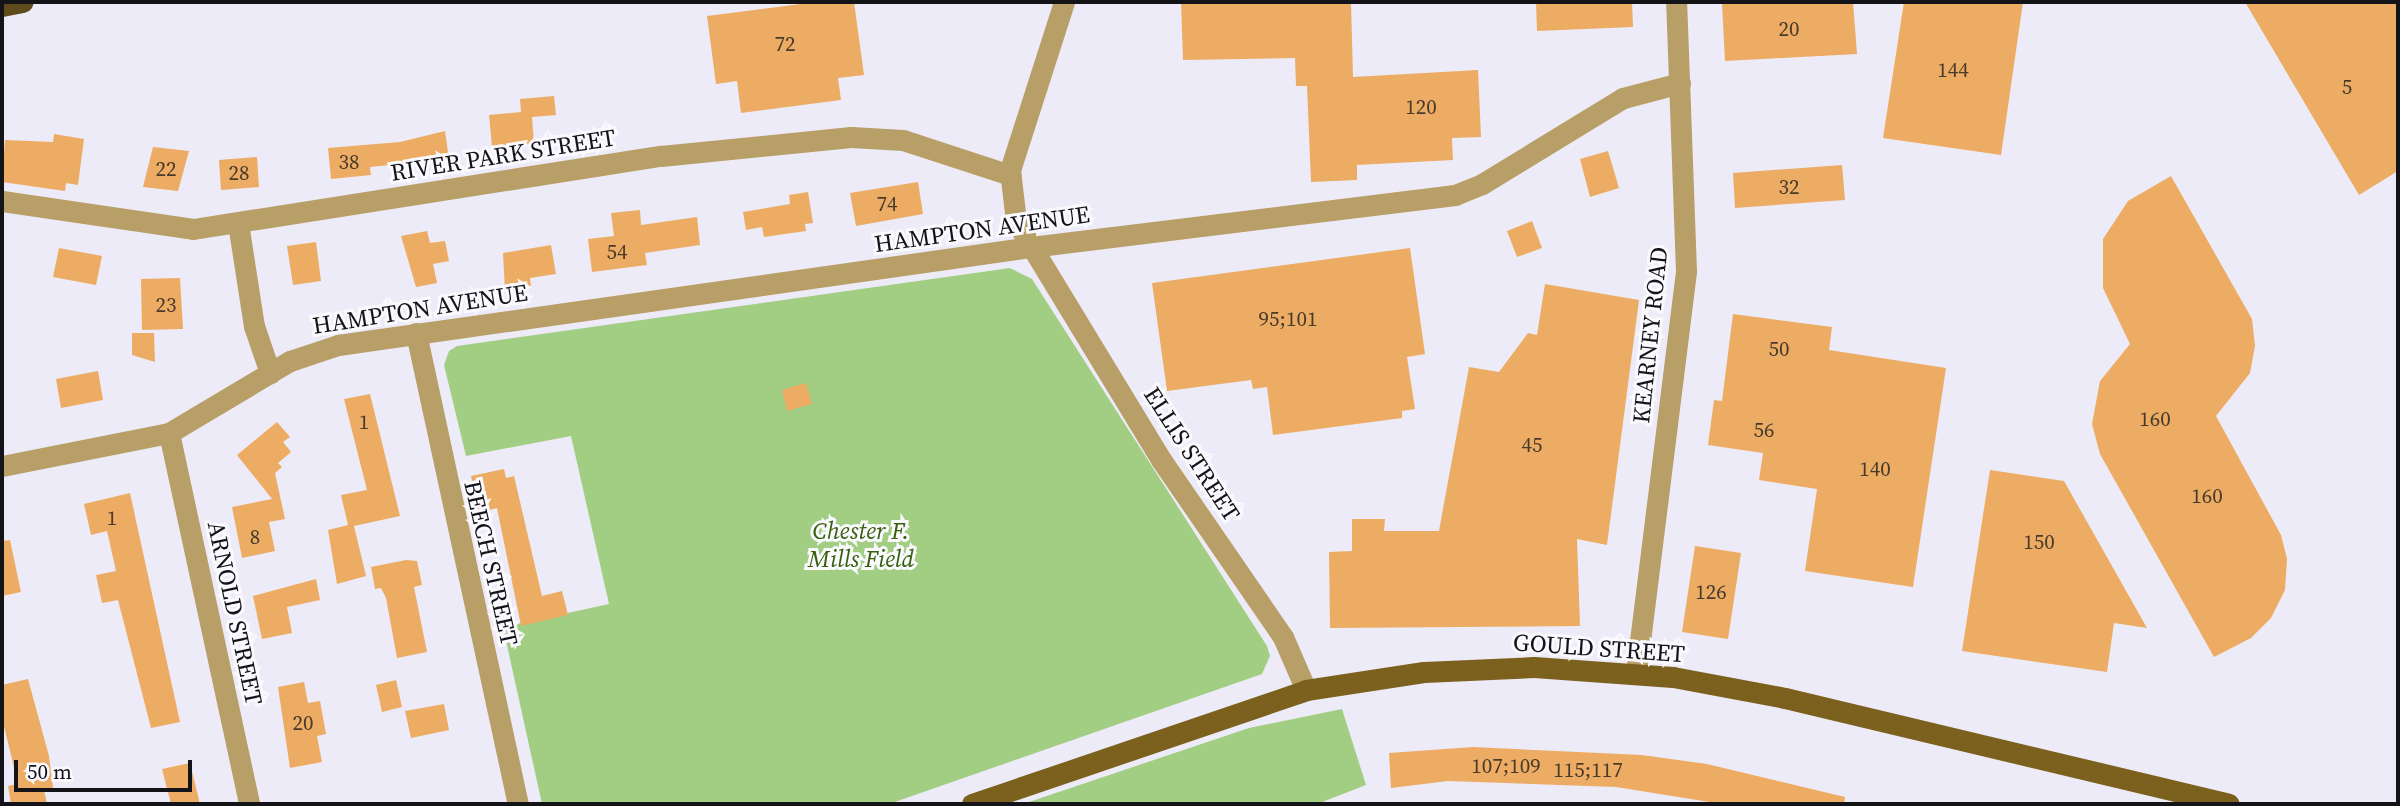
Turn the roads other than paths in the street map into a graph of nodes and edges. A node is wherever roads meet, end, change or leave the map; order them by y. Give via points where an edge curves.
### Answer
1 (23, 2) edge
2 (1064, 2) edge
3 (1675, 2) edge
4 (2, 6) edge
5 (1680, 83) junction
6 (1010, 175) junction
7 (2, 201) edge
8 (239, 223) junction
9 (1031, 247) junction
10 (416, 333) junction
11 (271, 373) junction
12 (169, 433) junction
13 (2, 466) edge
14 (1636, 673) junction
15 (1306, 690) junction
16 (249, 804) edge
17 (518, 804) edge
18 (972, 804) edge
19 (2229, 804) edge

1 - 4 highway
2 - 6 street
3 - 5 street, KEARNEY ROAD
5 - 9 street, HAMPTON AVENUE via 1623,97 1482,184 1455,195
5 - 14 street, KEARNEY ROAD via 1684,297
6 - 8 street, RIVER PARK STREET via 903,140 834,137 661,156
6 - 9 street, ELLIS STREET via 1012,208
7 - 8 street, RIVER PARK STREET via 165,229
8 - 11 street via 254,326
9 - 10 street, HAMPTON AVENUE
9 - 15 street, ELLIS STREET via 1163,461 1283,637
10 - 11 street, HAMPTON AVENUE via 321,349
10 - 17 street, BEECH STREET
11 - 12 street, HAMPTON AVENUE
12 - 13 street, HAMPTON AVENUE
12 - 16 street, ARNOLD STREET
14 - 15 main road, GOULD STREET via 1458,669
14 - 19 main road, GOULD STREET via 1785,698
15 - 18 main road, GOULD STREET

